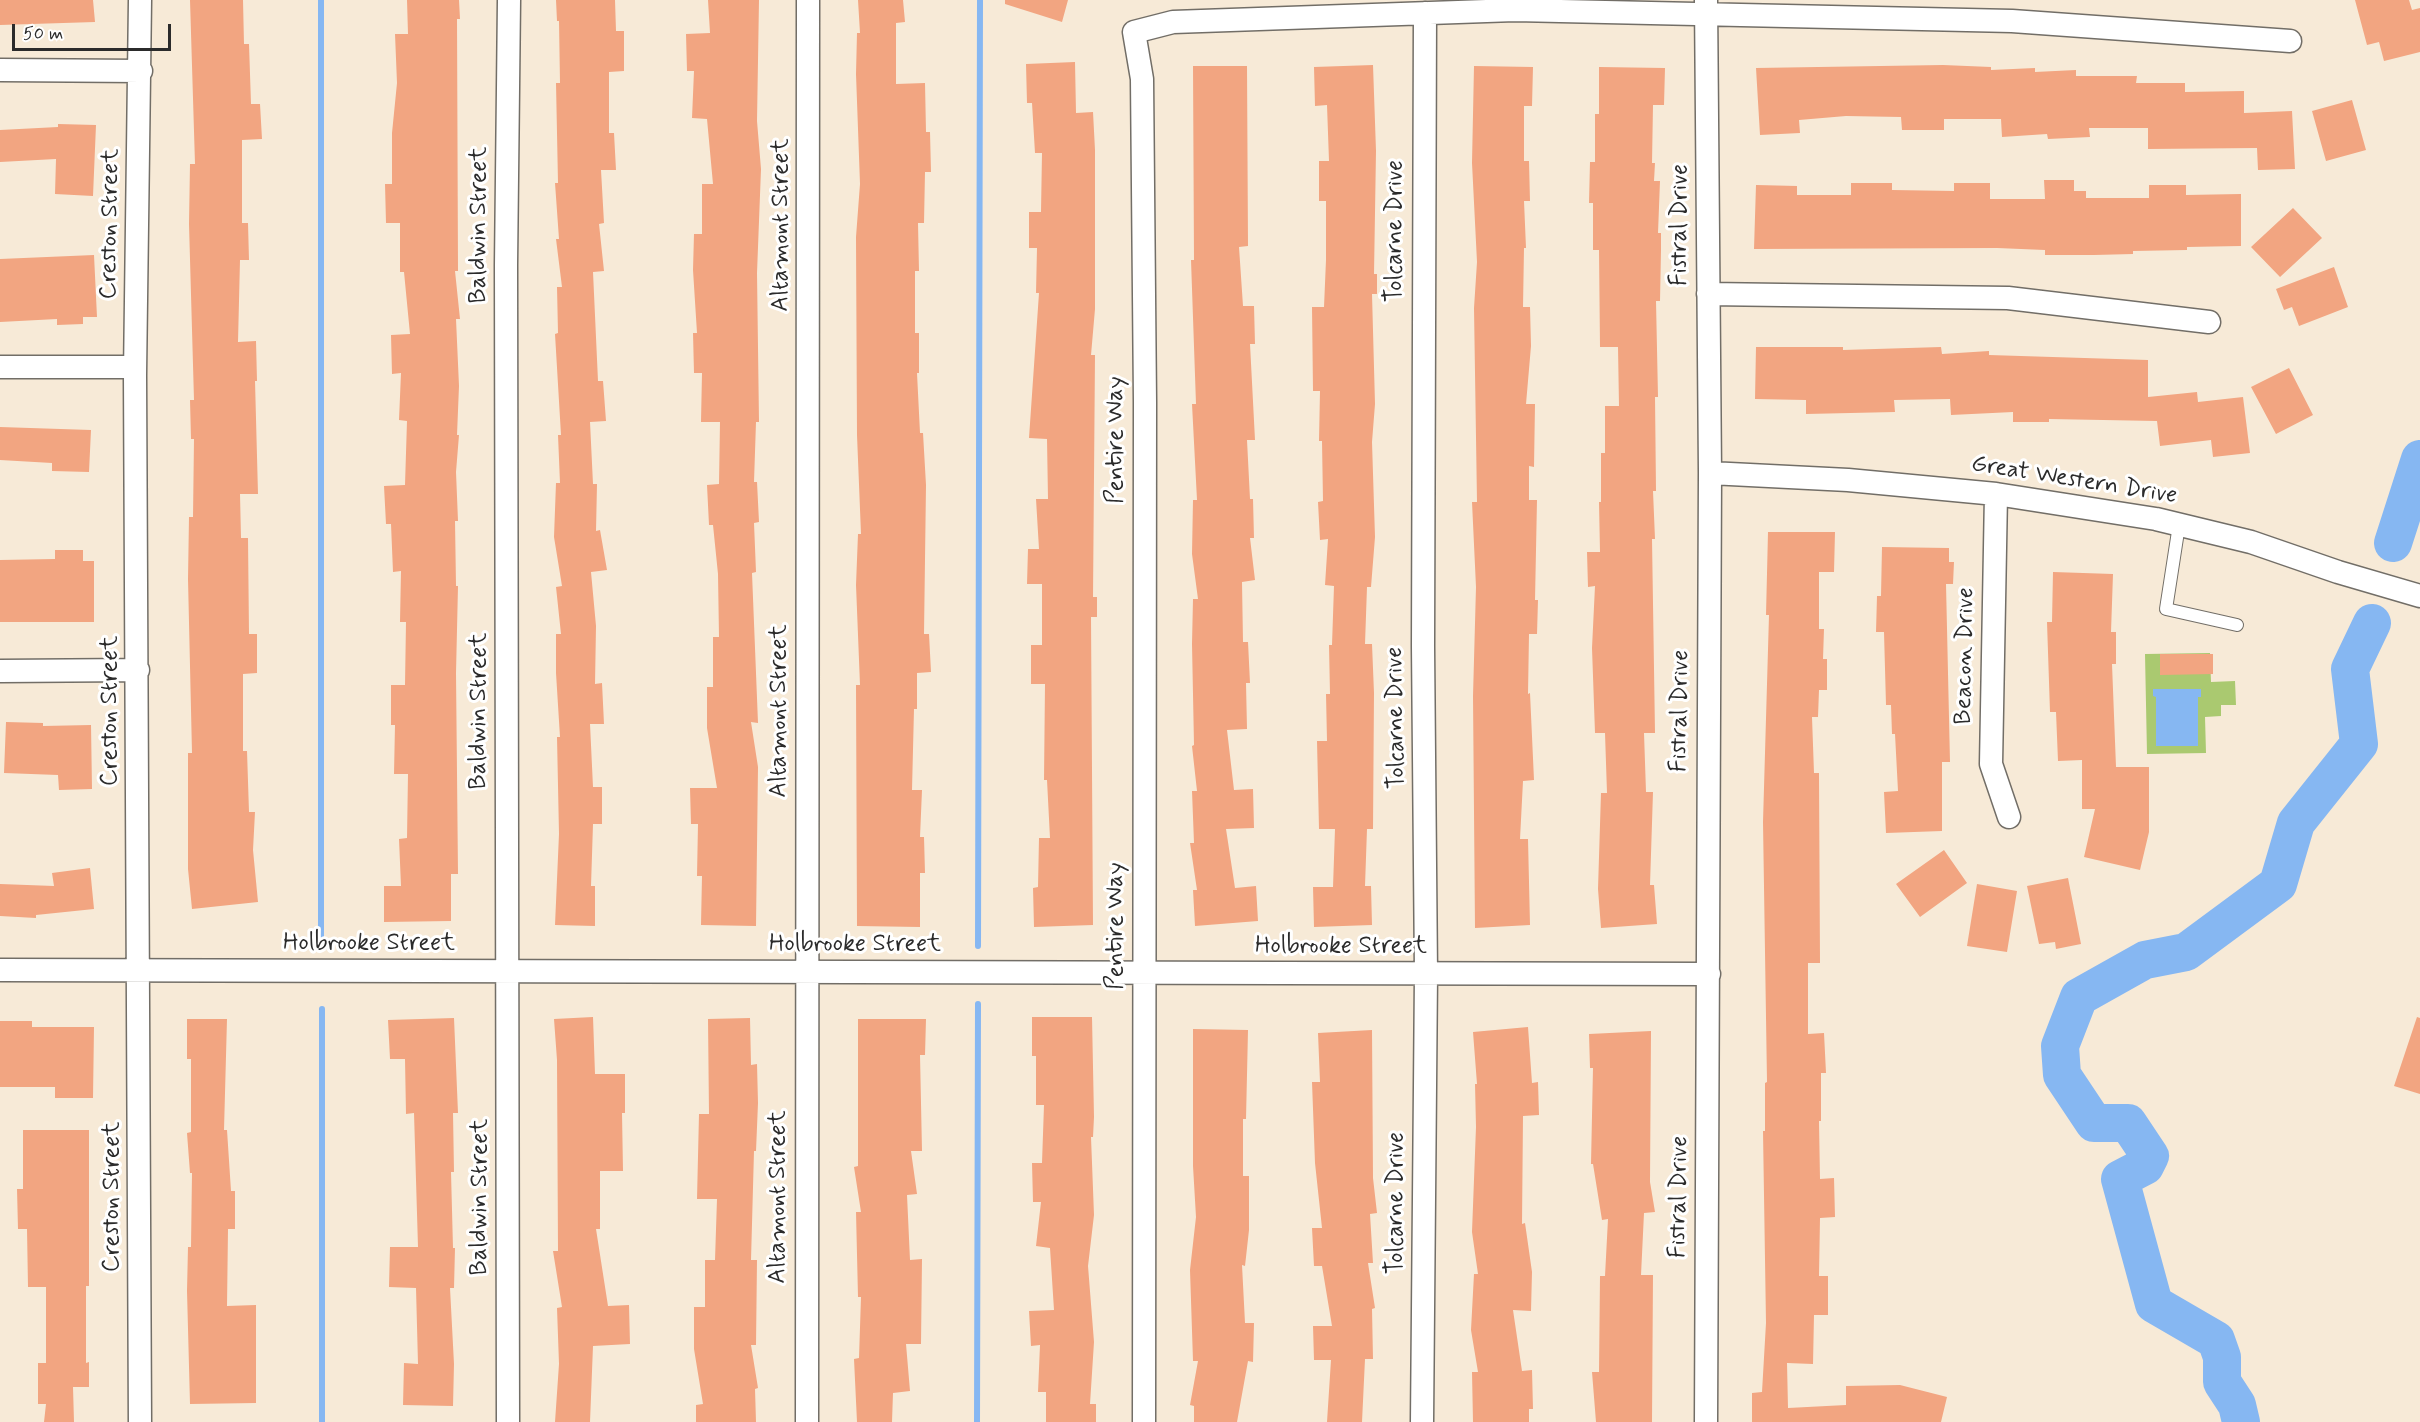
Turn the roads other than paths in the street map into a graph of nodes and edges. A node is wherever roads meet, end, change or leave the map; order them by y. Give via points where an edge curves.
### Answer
1 (140, 0) edge
2 (509, 0) edge
3 (808, 0) edge
4 (1706, 7) edge
5 (1425, 13) junction
6 (2290, 41) dead end
7 (0, 70) edge
8 (141, 71) junction
9 (1708, 294) junction
10 (2209, 322) dead end
11 (0, 367) edge
12 (135, 367) junction
13 (1710, 473) junction
14 (1996, 494) junction
15 (2179, 525) junction
16 (2420, 596) edge
17 (2237, 625) dead end
18 (138, 670) junction
19 (0, 671) edge
20 (2009, 817) dead end
21 (0, 970) edge
22 (139, 971) junction
23 (508, 972) junction
24 (808, 972) junction
25 (1145, 973) junction
26 (1426, 974) junction
27 (1709, 975) junction
28 (140, 1422) edge
29 (508, 1422) edge
30 (807, 1422) edge
31 (1144, 1422) edge
32 (1422, 1422) edge
33 (1706, 1422) edge

1 - 8 street, Creston Street
2 - 23 street, Baldwin Street
3 - 24 street, Altamont Street
4 - 5 street, Pentire Way
4 - 6 street, Pentire Way via 2012,21
4 - 9 street, Fistral Drive
5 - 25 street, Pentire Way via 1173,22 1134,32 1142,79
5 - 26 street, Tolcarne Drive
7 - 8 street
8 - 12 street, Creston Street
9 - 10 street via 2008,298
9 - 13 street, Fistral Drive
11 - 12 street
12 - 18 street, Creston Street
13 - 14 street, Great Western Drive via 1848,480
13 - 27 street, Fistral Drive via 1706,891
14 - 15 street, Great Western Drive
14 - 20 street, Beacon Drive via 1991,764
15 - 16 street, Great Western Drive via 2251,542
15 - 17 lane via 2166,609
18 - 19 street
18 - 22 street, Creston Street
21 - 22 street, Holbrooke Street
22 - 23 street, Holbrooke Street
22 - 28 street, Creston Street
23 - 24 street, Holbrooke Street
23 - 29 street, Baldwin Street
24 - 25 street, Holbrooke Street
24 - 30 street, Altamont Street
25 - 26 street, Holbrooke Street
25 - 31 street, Pentire Way
26 - 27 street, Holbrooke Street
26 - 32 street, Tolcarne Drive
27 - 33 street, Fistral Drive

